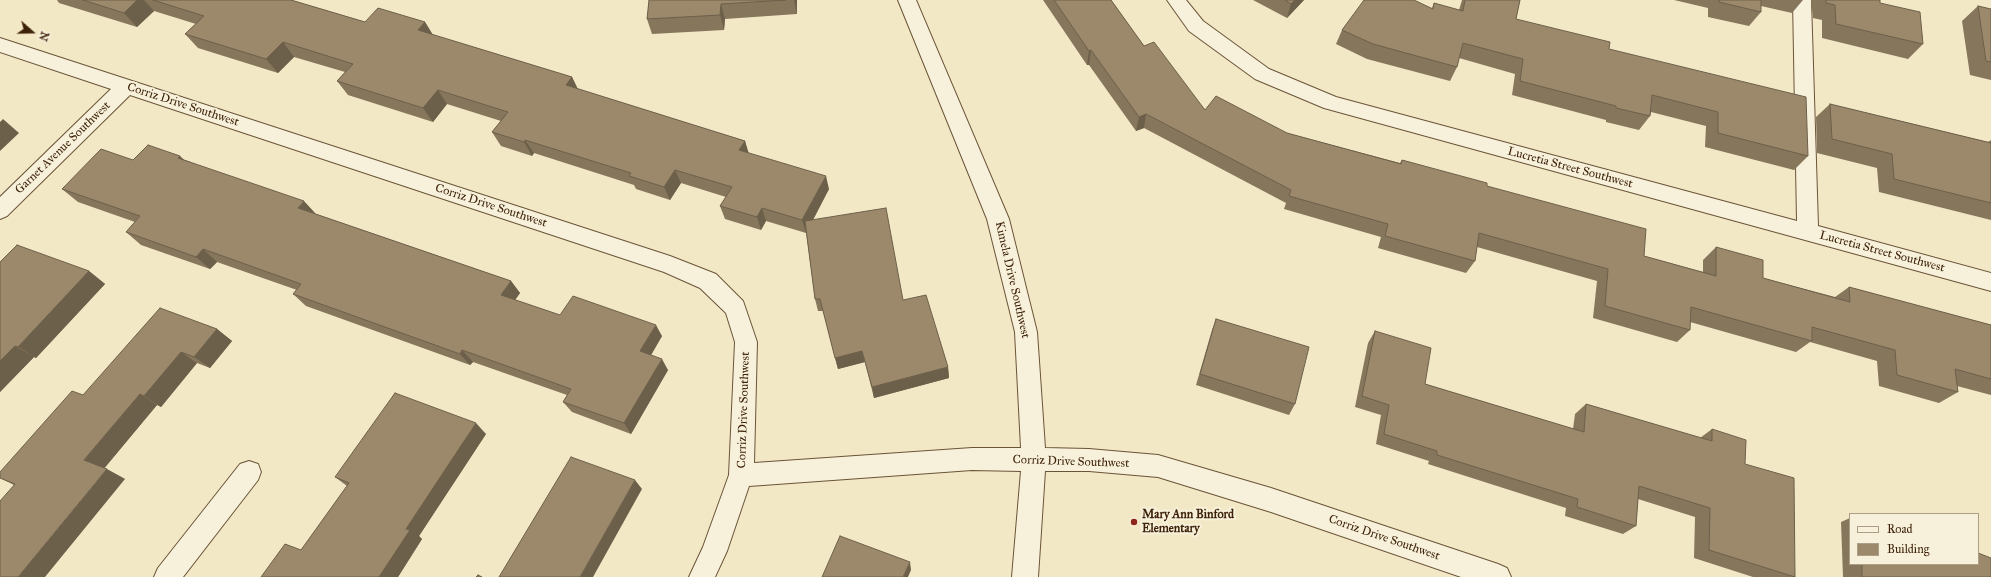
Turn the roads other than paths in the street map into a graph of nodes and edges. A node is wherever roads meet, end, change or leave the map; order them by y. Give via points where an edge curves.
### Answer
1 (907, 0) edge
2 (1176, 0) edge
3 (1802, 0) edge
4 (0, 45) edge
5 (127, 86) junction
6 (0, 210) edge
7 (1808, 232) junction
8 (1991, 282) edge
9 (1034, 459) junction
10 (249, 472) dead end
11 (741, 475) junction
12 (167, 577) edge
13 (702, 577) edge
14 (1025, 577) edge
15 (1498, 577) edge

1 - 9 street, Kimela Drive Southwest via 998,219 1026,332
2 - 7 street, Lucretia Street Southwest via 1196,26 1262,74 1331,103
3 - 7 street
4 - 5 street, Corriz Drive Southwest
5 - 6 street, Garnet Avenue Southwest
5 - 11 street, Corriz Drive Southwest via 670,265 708,281 735,308 746,342
7 - 8 street, Lucretia Street Southwest
9 - 11 street, Corriz Drive Southwest via 972,459
9 - 14 street, Kimela Drive Southwest
9 - 15 street, Corriz Drive Southwest via 1089,460 1158,466 1271,500
10 - 12 street
11 - 13 street via 714,552

